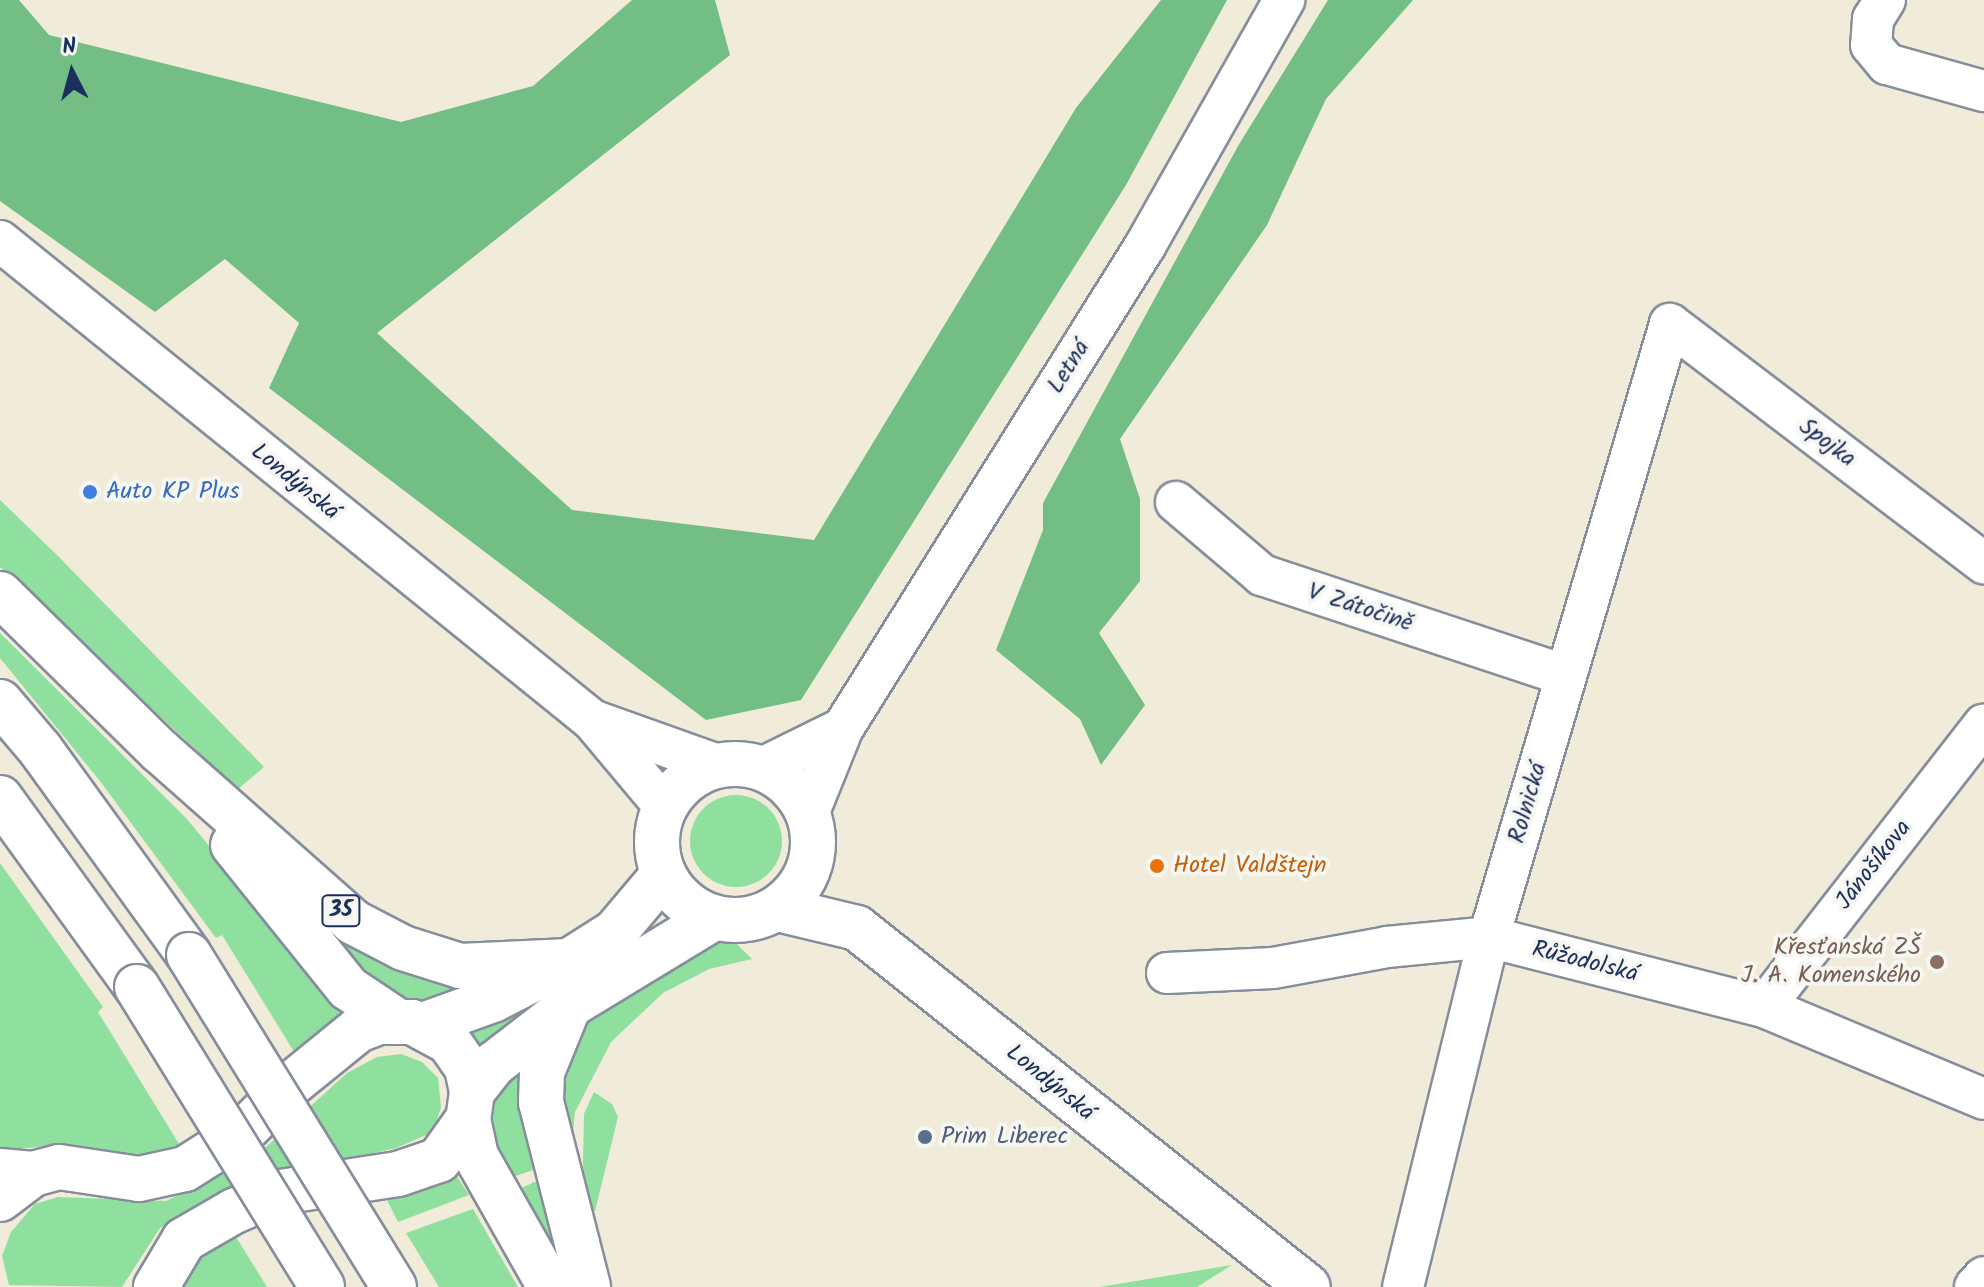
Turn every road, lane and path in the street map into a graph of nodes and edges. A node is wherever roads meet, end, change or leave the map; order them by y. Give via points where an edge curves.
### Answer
1 (1284, 0) edge
2 (1885, 0) edge
3 (1984, 91) edge
4 (0, 241) edge
5 (1670, 324) joint
6 (1176, 502) dead end
7 (1984, 563) edge
8 (0, 594) edge
9 (1565, 675) junction
10 (0, 702) edge
11 (592, 720) junction
12 (1984, 724) edge
13 (843, 728) junction
14 (160, 751) junction
15 (718, 765) junction
16 (762, 768) junction
17 (0, 798) edge
18 (665, 807) junction
19 (809, 812) junction
20 (0, 827) edge
21 (814, 856) junction
22 (663, 875) junction
23 (57, 876) junction
24 (778, 909) junction
25 (714, 918) junction
26 (857, 928) junction
27 (1489, 937) junction
28 (569, 961) junction
29 (1167, 973) dead end
30 (569, 1006) junction
31 (1764, 1007) junction
32 (410, 1022) junction
33 (1984, 1099) edge
34 (470, 1105) junction
35 (11, 1181) edge
36 (1984, 1277) edge
37 (156, 1287) edge
38 (322, 1287) edge
39 (394, 1287) edge
40 (550, 1287) edge
41 (588, 1287) edge
42 (1308, 1287) edge
43 (1403, 1287) edge
44 (1975, 1287) edge

1 - 13 street, Letná via 1145,246
2 - 3 street via 1873,19 1871,45 1887,64
4 - 11 street, Londýnská
5 - 7 street, Spojka
5 - 9 street, Rolnická
6 - 9 street, V Zátočině via 1262,575
8 - 14 main road, 35
9 - 27 street, Rolnická
10 - 39 main road, bridge via 189,955
11 - 15 street, Londýnská
11 - 18 street, Londýnská
12 - 31 street, Jánošíkova
13 - 16 street
13 - 19 street, Letná
14 - 28 main road, 35 via 353,922 403,948 460,966
14 - 32 main road, 35 via 348,988
15 - 16 main road, Londýnská
15 - 18 main road via 678,788
16 - 19 main road via 782,778
17 - 23 main road
18 - 22 main road via 657,841
19 - 21 main road
20 - 23 main road
21 - 24 main road via 807,876
21 - 26 main road
22 - 25 main road via 684,902
22 - 28 main road via 615,932
23 - 38 main road, bridge via 137,987
24 - 25 main road, Londýnská via 758,918
24 - 26 main road, Londýnská
25 - 30 main road
26 - 42 main road, Londýnská
27 - 29 street, Růžodolská via 1387,947 1273,968
27 - 31 street, Růžodolská
27 - 43 street, Rolnická
28 - 32 main road via 493,1000
30 - 34 main road via 494,1064
30 - 41 main road via 542,1072 541,1102
31 - 33 street, Růžodolská
32 - 34 main road via 449,1042 467,1068
32 - 35 main road via 358,1030 242,1133 185,1169 139,1179 87,1167
34 - 37 main road via 447,1151 419,1169 280,1192 206,1226 169,1257
34 - 40 main road via 476,1156
36 - 44 street

